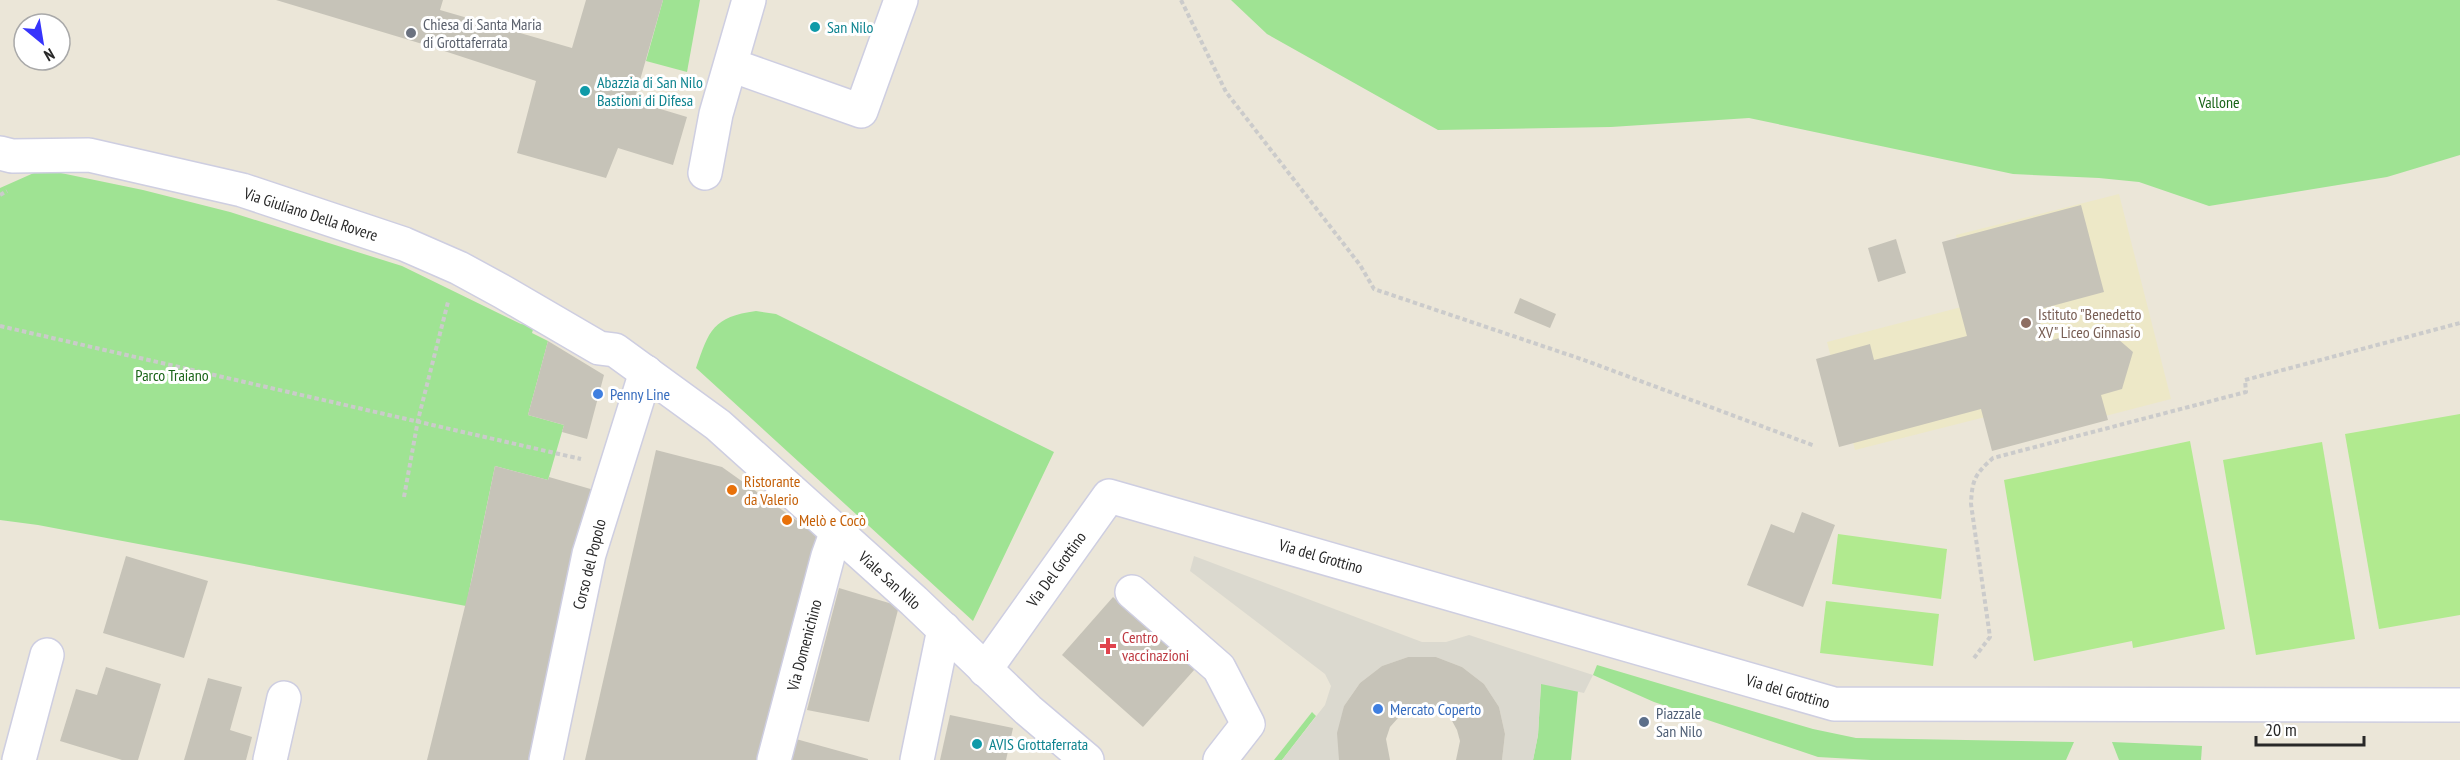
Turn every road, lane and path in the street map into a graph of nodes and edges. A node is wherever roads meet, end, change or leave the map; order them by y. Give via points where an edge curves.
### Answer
1 (749, 0) edge
2 (900, 0) edge
3 (1181, 0) edge
4 (731, 65) junction
5 (4, 158) edge
6 (705, 173) dead end
7 (449, 295) dead end
8 (2460, 323) edge
9 (0, 326) edge
10 (600, 348) joint
11 (646, 372) junction
12 (418, 420) junction
13 (1815, 446) dead end
14 (614, 469) junction
15 (404, 497) dead end
16 (1141, 504) joint
17 (837, 531) junction
18 (1132, 592) dead end
19 (944, 629) junction
20 (47, 655) dead end
21 (1974, 658) dead end
22 (986, 670) junction
23 (284, 698) dead end
24 (2460, 705) edge
25 (19, 760) edge
26 (270, 760) edge
27 (546, 760) edge
28 (774, 760) edge
29 (917, 760) edge
30 (1087, 760) edge
31 (1220, 760) edge

1 - 4 street
2 - 4 street via 861,111
3 - 13 path via 1226,92 1353,256 1374,289 1584,360
4 - 6 street via 716,114
5 - 10 street, Via Giuliano Della Rovere via 89,155 242,190 404,244 503,292
7 - 12 path
8 - 21 path via 2245,381 2246,392 1993,458 1977,472 1972,485 1971,504 1990,638
9 - 12 path
10 - 11 street, Viale San Nilo via 615,350
11 - 14 street, Corso del Popolo
11 - 17 street, Viale San Nilo via 718,425
12 - 14 path
12 - 15 path
14 - 27 street, Corso del Popolo via 590,554
16 - 22 street, Via Del Grottino via 1109,496
16 - 24 street, Via del Grottino via 1834,704
17 - 19 street, Viale San Nilo
17 - 28 street, Via Domenichino
18 - 31 street via 1219,668 1248,724
19 - 22 street, Viale San Nilo
19 - 29 street
20 - 25 street
22 - 30 street, Viale San Nilo
23 - 26 street

